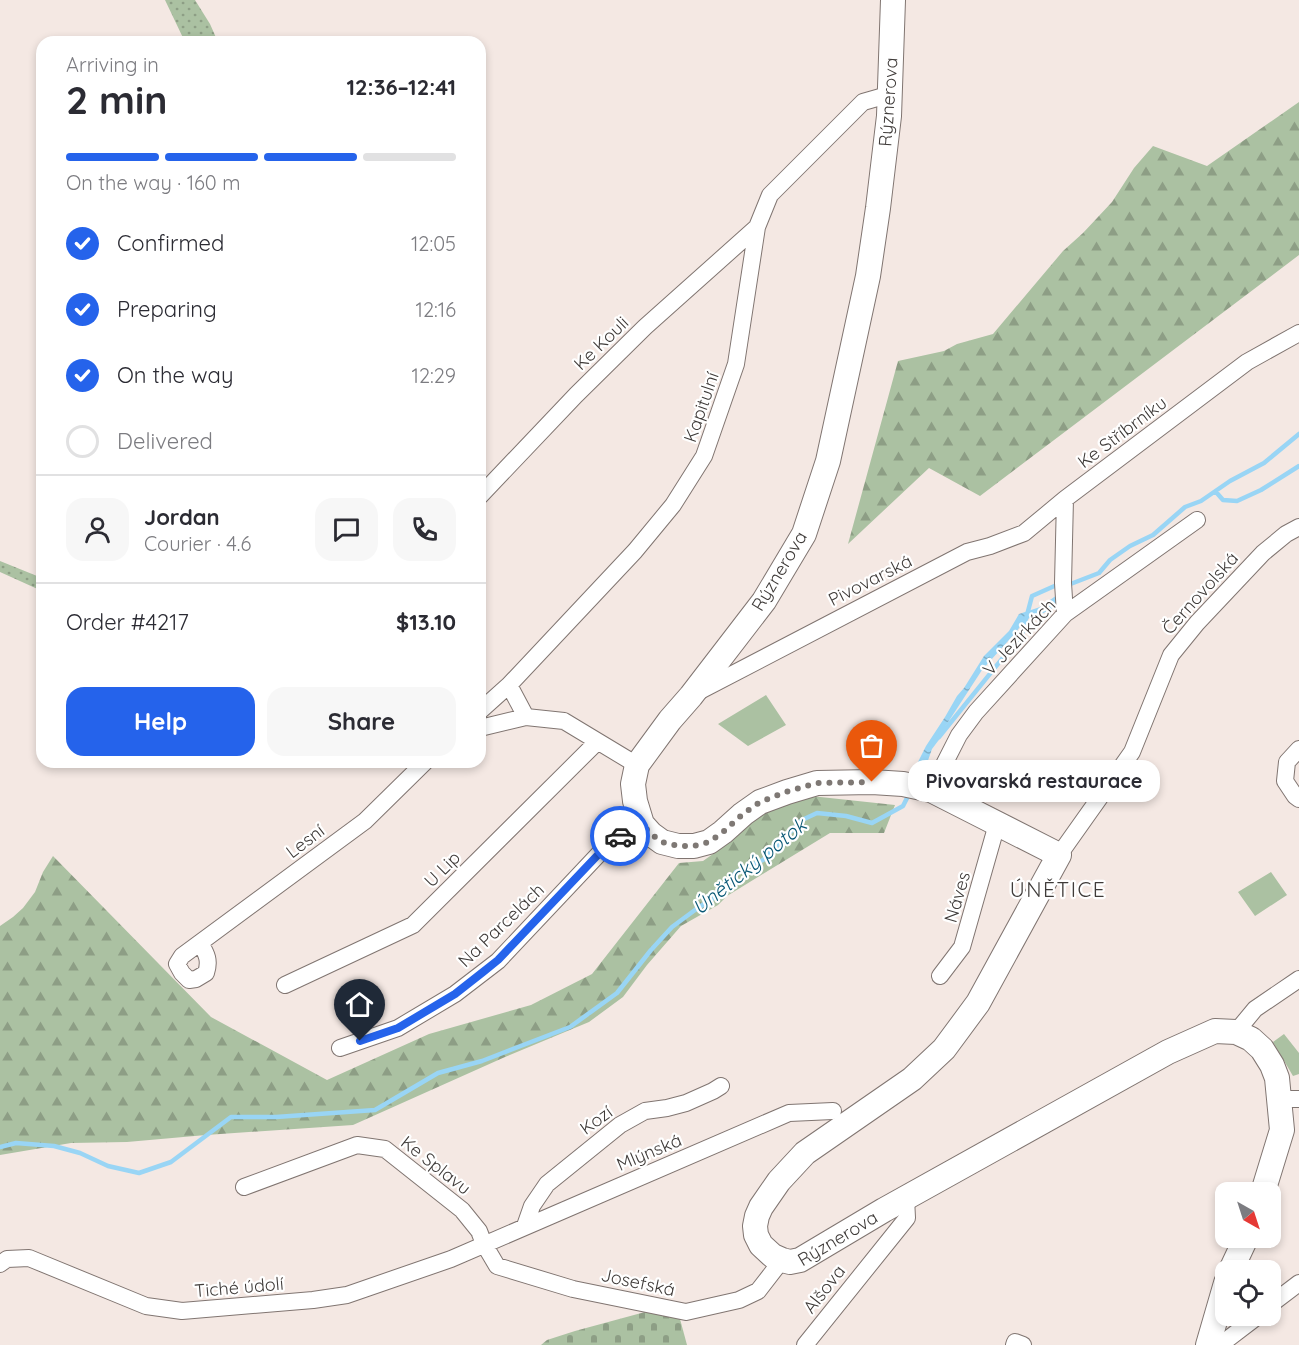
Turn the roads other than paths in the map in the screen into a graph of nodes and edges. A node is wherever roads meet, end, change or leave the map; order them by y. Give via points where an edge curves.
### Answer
1 (893, 0) edge
2 (891, 94) junction
3 (757, 227) junction
4 (1299, 333) edge
5 (486, 490) edge
6 (1065, 499) junction
7 (1197, 520) dead end
8 (1299, 527) edge
9 (1065, 611) junction
10 (509, 685) junction
11 (691, 696) junction
12 (486, 706) edge
13 (526, 717) junction
14 (486, 727) edge
15 (597, 742) junction
16 (1299, 749) edge
17 (637, 765) junction
18 (420, 768) edge
19 (931, 790) junction
20 (1299, 799) edge
21 (642, 824) junction
22 (998, 824) junction
23 (1059, 855) junction
24 (200, 943) dead end
25 (940, 975) dead end
26 (1299, 979) edge
27 (285, 985) dead end
28 (1236, 1032) junction
29 (340, 1048) dead end
30 (721, 1086) dead end
31 (1289, 1099) edge
32 (832, 1111) dead end
33 (1266, 1182) edge
34 (244, 1187) dead end
35 (906, 1198) junction
36 (525, 1226) junction
37 (484, 1244) junction
38 (782, 1260) junction
39 (0, 1264) edge
40 (1299, 1282) edge
41 (1281, 1296) edge
42 (1215, 1321) edge
43 (1244, 1326) edge
44 (805, 1345) edge
45 (1014, 1345) edge
46 (1023, 1345) edge
47 (1208, 1345) edge
48 (1220, 1345) edge

1 - 2 street, Rýznerova
2 - 3 street, Kapitulní via 863,102 770,195
2 - 11 street, Rýznerova via 868,276 828,461 804,534 764,601
3 - 5 street, Ke Kouli via 637,334
3 - 10 street, Kapitulní via 736,364 704,456 673,505 634,551
4 - 6 street, Ke Stříbrníku via 1247,362
6 - 9 street
6 - 11 street, Pivovarská via 1024,533 967,552
7 - 9 street, V Jezírkách
8 - 23 street, Černovolská via 1263,553 1172,655 1132,752
9 - 19 street, V Jezírkách via 976,712 959,735
10 - 12 street, Kapitulní
10 - 13 street
11 - 17 street, Rýznerova
13 - 14 street
13 - 15 street via 564,721
15 - 17 street
15 - 27 street, U Lip via 413,925
16 - 20 street via 1287,762 1285,781
17 - 21 street via 633,784
18 - 24 street, Lesní via 365,821
19 - 21 street via 872,782 817,783 760,802 709,842 694,846 662,842
19 - 22 street
21 - 29 street, Na Parcelách via 613,839 498,960 455,994 398,1028
22 - 23 street
22 - 25 street, Náves via 963,947
23 - 38 street, Rýznerova via 978,1003 944,1049 912,1079 805,1153 766,1199 757,1215 755,1231 764,1248
26 - 28 street via 1255,1009
28 - 31 street via 1262,1049
28 - 35 street, Rýznerova via 1215,1031 1168,1052
30 - 36 street, Kozí via 686,1102 645,1111 620,1125 547,1184 532,1206
31 - 33 street
32 - 36 street, Mlýnská via 789,1113
34 - 37 street, Ke Splavu via 357,1145 385,1149 462,1210
35 - 38 street, Rýznerova via 806,1257 795,1262
35 - 44 street, Alšova via 907,1218
36 - 37 street, Mlýnská
37 - 38 street, Josefská via 497,1266 573,1289 686,1312 740,1300 758,1291
37 - 39 street, Tiché údolí via 347,1295 194,1311 146,1306 29,1258 7,1259
40 - 41 street
42 - 47 street
43 - 48 street
45 - 46 street

